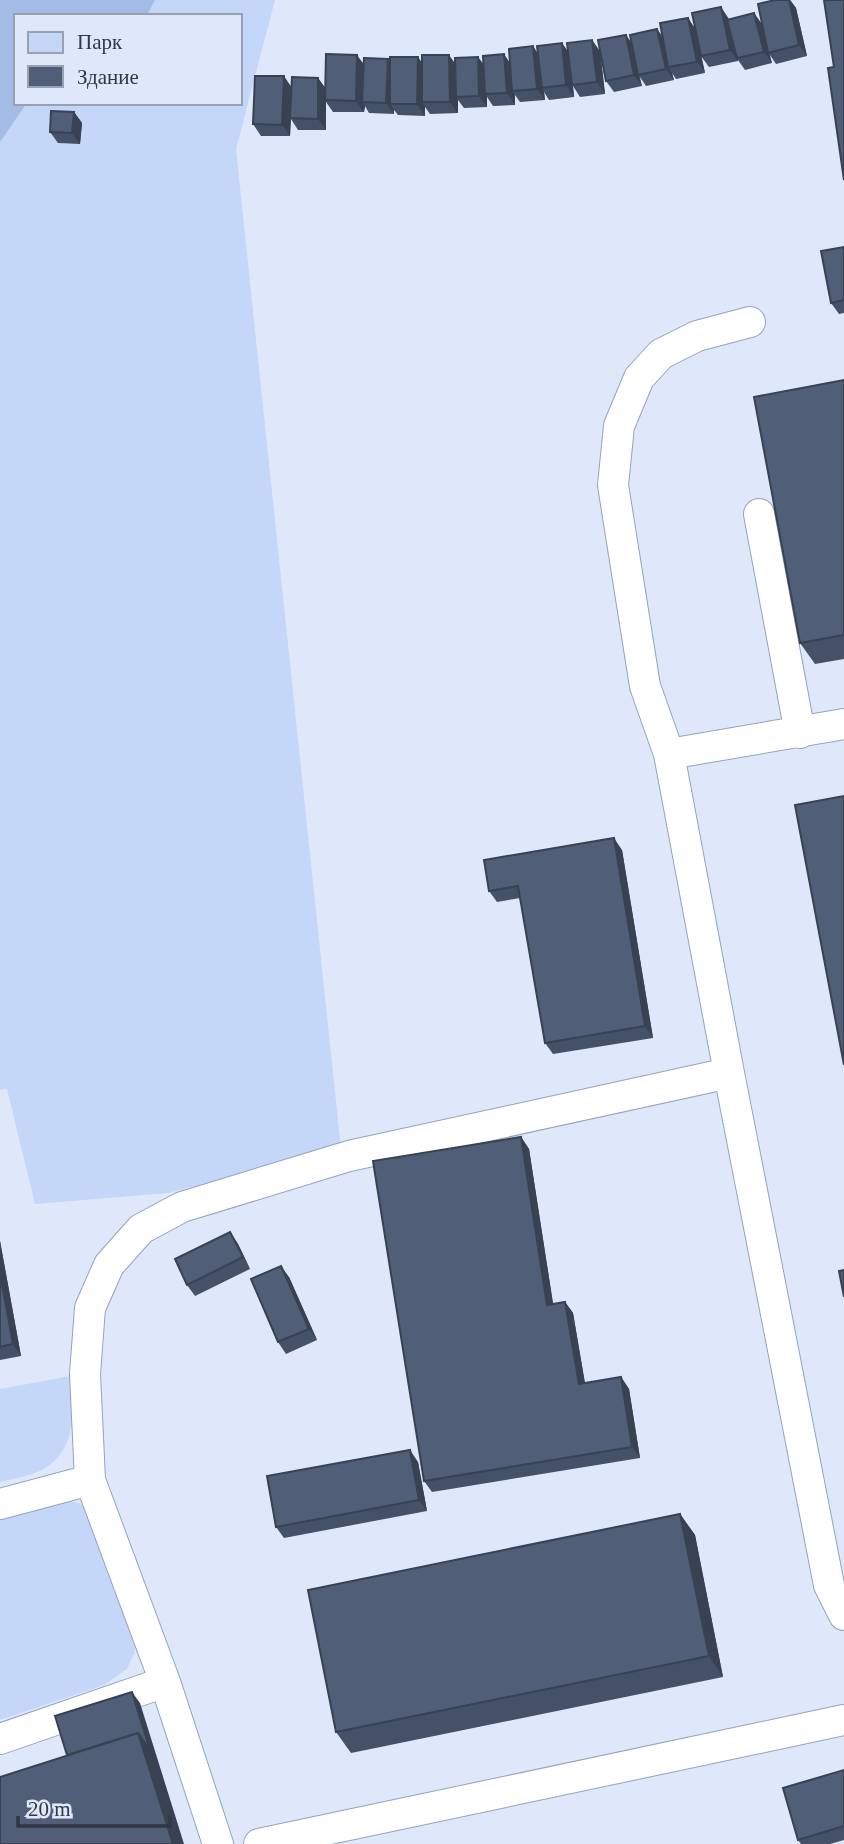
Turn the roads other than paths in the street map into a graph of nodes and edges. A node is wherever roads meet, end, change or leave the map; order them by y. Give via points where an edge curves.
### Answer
1 (750, 322) dead end
2 (759, 514) dead end
3 (844, 724) edge
4 (800, 733) junction
5 (669, 754) junction
6 (729, 1073) junction
7 (90, 1480) junction
8 (0, 1504) edge
9 (844, 1615) edge
10 (165, 1682) junction
11 (844, 1720) edge
12 (0, 1739) edge
13 (218, 1844) edge
14 (259, 1844) edge

1 - 5 lane via 697,336 661,354 639,378 619,426 613,485 645,687
2 - 4 lane
3 - 4 lane
4 - 5 lane
5 - 6 lane
6 - 7 lane via 349,1156 182,1207 141,1229 109,1265 90,1308 85,1374
6 - 9 lane via 830,1585
7 - 8 lane
7 - 10 lane
10 - 12 lane
10 - 13 lane
11 - 14 lane

